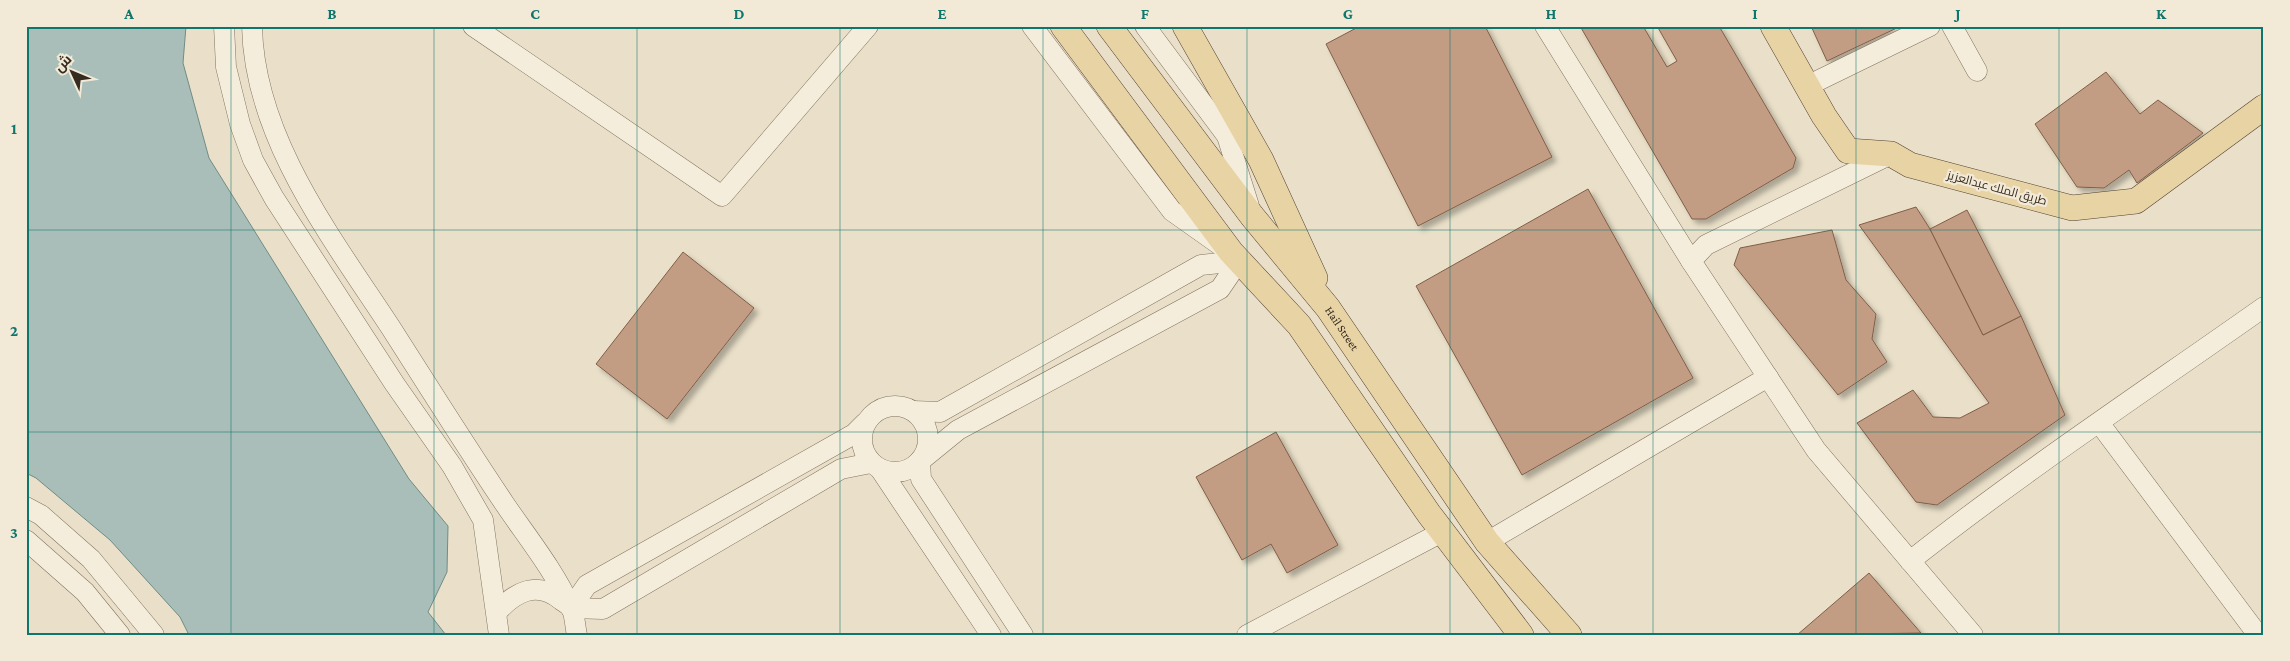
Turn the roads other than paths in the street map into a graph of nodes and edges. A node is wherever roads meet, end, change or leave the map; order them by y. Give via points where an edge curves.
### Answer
1 (224, 26) edge
2 (252, 26) edge
3 (473, 26) edge
4 (868, 26) edge
5 (1032, 26) edge
6 (1063, 26) edge
7 (1109, 26) edge
8 (1145, 26) edge
9 (1185, 26) edge
10 (1545, 26) edge
11 (1773, 26) edge
12 (1930, 26) edge
13 (1952, 26) edge
14 (1977, 71) dead end
15 (1807, 86) junction
16 (2260, 115) edge
17 (1890, 154) junction
18 (1252, 216) junction
19 (1235, 256) junction
20 (1691, 261) junction
21 (2264, 307) edge
22 (1328, 308) junction
23 (1768, 377) junction
24 (914, 411) junction
25 (865, 423) junction
26 (2100, 424) junction
27 (920, 460) junction
28 (875, 466) junction
29 (26, 507) edge
30 (1442, 532) junction
31 (26, 540) edge
32 (1487, 542) junction
33 (1910, 561) junction
34 (571, 608) junction
35 (497, 612) junction
36 (1520, 634) edge
37 (120, 635) edge
38 (154, 635) edge
39 (499, 635) edge
40 (576, 635) edge
41 (991, 635) edge
42 (1023, 635) edge
43 (1247, 635) edge
44 (1569, 635) edge
45 (1972, 635) edge
46 (2258, 635) edge

1 - 35 street via 226,67 253,160 388,375 452,466 483,520
2 - 34 street via 260,90 283,152 331,236 503,502 561,584
3 - 4 street via 722,196
5 - 19 street via 1172,211
6 - 19 main road
7 - 18 main road, Hail Street
8 - 18 street via 1227,136
9 - 22 main road via 1261,160
10 - 20 street
11 - 15 main road, طريق الملك عبدالعزيز
12 - 15 street
13 - 14 street
15 - 17 main road, طريق الملك عبدالعزيز via 1848,151
16 - 17 main road, طريق الملك عبدالعزيز via 2136,201 2072,208 1910,165
17 - 20 street via 1706,246
18 - 22 main road, Hail Street
19 - 24 street via 1201,265 940,412
19 - 27 street via 1220,289 958,430
19 - 30 main road via 1299,325
20 - 23 street
21 - 26 street
22 - 32 main road, Hail Street
23 - 32 street
23 - 33 street via 1816,450
24 - 25 street via 903,406 881,408
24 - 27 street via 927,429 926,451
25 - 28 street via 862,444 865,454
25 - 34 street via 845,439 587,585
26 - 33 street via 1991,497
26 - 46 street
27 - 28 street via 901,472
27 - 42 street via 921,480
28 - 34 street via 840,469 603,609
28 - 41 street
29 - 38 street via 41,515 91,559
30 - 36 main road
30 - 43 street
31 - 37 street via 85,592
32 - 44 main road, Hail Street
33 - 45 street
34 - 35 street via 554,594 536,590 510,598
34 - 40 street
35 - 39 street

